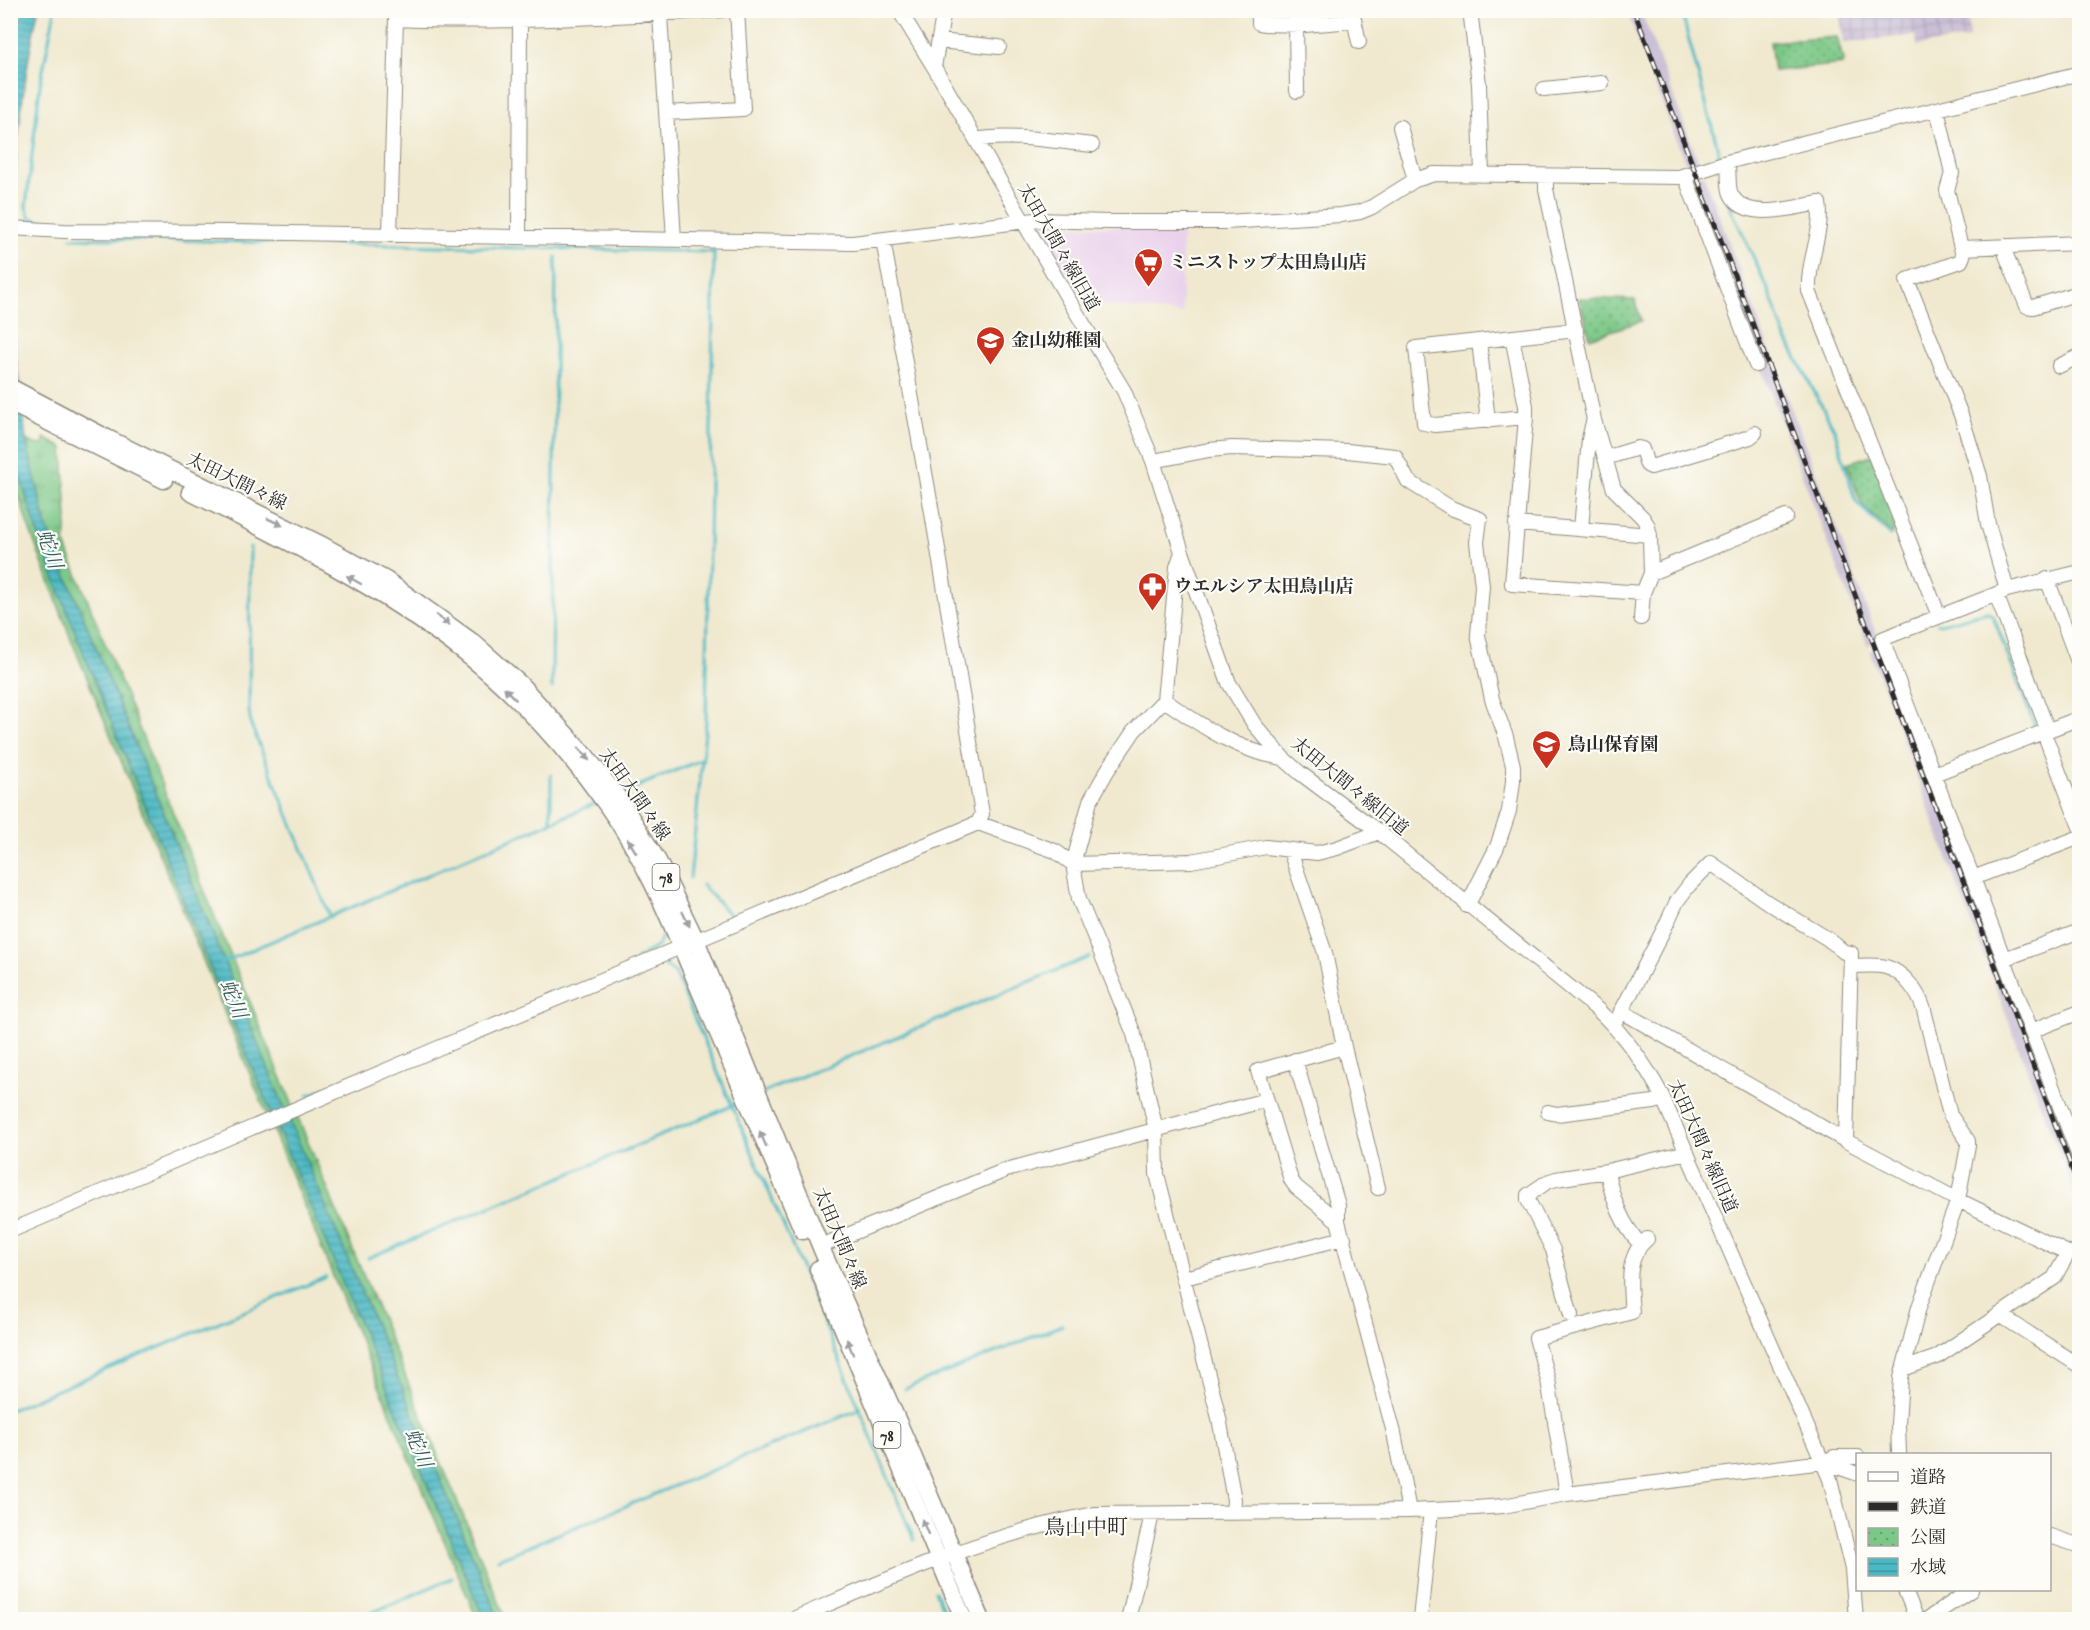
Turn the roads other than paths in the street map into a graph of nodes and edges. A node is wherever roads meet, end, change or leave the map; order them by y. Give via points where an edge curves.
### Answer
1 (723, 10) edge
2 (737, 10) edge
3 (899, 10) edge
4 (944, 10) edge
5 (1259, 10) edge
6 (1470, 10) edge
7 (660, 15) junction
8 (489, 16) edge
9 (1353, 16) edge
10 (520, 19) junction
11 (1296, 25) junction
12 (939, 40) junction
13 (1359, 42) dead end
14 (999, 47) dead end
15 (934, 67) junction
16 (2079, 73) edge
17 (1602, 83) dead end
18 (1544, 89) dead end
19 (1297, 91) dead end
20 (1937, 109) junction
21 (666, 113) junction
22 (1400, 127) dead end
23 (976, 140) junction
24 (1092, 145) dead end
25 (1727, 162) junction
26 (1482, 175) junction
27 (1546, 176) junction
28 (1685, 176) junction
29 (1415, 180) junction
30 (1024, 221) junction
31 (14, 228) edge
32 (390, 236) junction
33 (519, 237) junction
34 (674, 239) junction
35 (883, 240) junction
36 (2079, 243) edge
37 (2006, 246) junction
38 (1962, 248) junction
39 (2079, 296) edge
40 (1576, 330) junction
41 (1512, 337) junction
42 (1479, 341) junction
43 (2079, 356) edge
44 (1756, 365) dead end
45 (2059, 366) dead end
46 (10, 387) edge
47 (10, 403) edge
48 (37, 409) junction
49 (1526, 417) junction
50 (1594, 420) junction
51 (1488, 421) junction
52 (1755, 433) dead end
53 (1605, 458) junction
54 (1153, 461) junction
55 (1786, 517) dead end
56 (1516, 524) junction
57 (1581, 529) junction
58 (1650, 534) junction
59 (1182, 552) junction
60 (2079, 572) edge
61 (1651, 573) junction
62 (2047, 579) junction
63 (2002, 592) junction
64 (1643, 593) junction
65 (1939, 616) junction
66 (1641, 618) dead end
67 (2079, 667) edge
68 (1164, 700) junction
69 (2079, 718) edge
70 (2046, 732) junction
71 (1283, 758) junction
72 (1934, 774) junction
73 (978, 823) junction
74 (2079, 827) edge
75 (1379, 832) junction
76 (2079, 837) edge
77 (1290, 851) junction
78 (1073, 864) junction
79 (1973, 878) junction
80 (1467, 906) junction
81 (2079, 931) edge
82 (688, 943) junction
83 (2004, 958) junction
84 (1851, 966) junction
85 (1621, 1011) junction
86 (2079, 1012) edge
87 (1615, 1026) junction
88 (2031, 1031) junction
89 (1344, 1047) junction
90 (1295, 1060) junction
91 (1663, 1098) junction
92 (1266, 1100) junction
93 (1548, 1112) dead end
94 (1156, 1130) junction
95 (1846, 1142) junction
96 (1686, 1152) junction
97 (2079, 1159) edge
98 (1607, 1171) junction
99 (1378, 1188) dead end
100 (1958, 1200) junction
101 (1338, 1221) junction
102 (10, 1231) edge
103 (1344, 1238) junction
104 (821, 1246) junction
105 (1184, 1278) junction
106 (1571, 1315) dead end
107 (2000, 1315) junction
108 (2079, 1366) edge
109 (1903, 1369) junction
110 (1901, 1453) edge
111 (1856, 1457) edge
112 (1823, 1462) junction
113 (1856, 1474) edge
114 (1567, 1494) junction
115 (1431, 1510) junction
116 (1408, 1511) junction
117 (1233, 1513) junction
118 (1152, 1514) junction
119 (2051, 1537) edge
120 (2079, 1546) edge
121 (946, 1556) junction
122 (1854, 1563) edge
123 (1905, 1591) edge
124 (1970, 1591) edge
125 (790, 1620) edge
126 (964, 1620) edge
127 (982, 1620) edge
128 (1128, 1620) edge
129 (1420, 1620) edge
130 (1856, 1620) edge
131 (1917, 1620) edge
132 (1926, 1620) edge

1 - 7 street
2 - 21 street via 743,109
3 - 15 street, 太田大間々線旧道
4 - 12 street
5 - 11 street via 1259,23
6 - 26 street via 1479,84
7 - 10 street
7 - 21 street
8 - 10 street
8 - 32 street via 396,19
9 - 11 street
9 - 13 street
10 - 33 street
11 - 19 street
12 - 14 street
12 - 15 street
15 - 23 street, 太田大間々線旧道
16 - 20 street
17 - 18 street
20 - 25 street
20 - 38 street via 1952,173 1947,190
21 - 34 street
22 - 29 street
23 - 24 street via 1008,138
23 - 30 street, 太田大間々線旧道
25 - 28 street
25 - 65 street via 1731,193 1754,211 1819,203 1809,291
26 - 27 street
26 - 29 street via 1434,174
27 - 28 street
27 - 40 street
28 - 44 street
29 - 30 street via 1372,207 1341,215 1225,222
30 - 35 street
30 - 54 street, 太田大間々線旧道 via 1124,391
31 - 32 street
32 - 33 street
33 - 34 street
34 - 35 street via 853,243
35 - 73 street via 982,814
36 - 37 street
37 - 38 street
37 - 39 street via 2027,306
38 - 63 street via 1961,261 1907,280 1961,415 1980,476
40 - 41 street
40 - 50 street
41 - 42 street
41 - 49 street
42 - 51 street
42 - 51 street via 1416,348 1424,423
43 - 45 street
46 - 48 main road, 太田大間々線 / 78
47 - 48 main road, 太田大間々線 / 78
48 - 82 main road, 太田大間々線 / 78 via 389,600 468,655 544,729 607,804
49 - 51 street
49 - 56 street
50 - 53 street
50 - 57 street
52 - 53 street via 1651,468 1638,448
53 - 58 street via 1614,489 1643,518
54 - 59 street, 太田大間々線旧道
54 - 80 street via 1232,448 1395,456 1408,482 1451,508 1480,519 1477,542 1482,586 1478,635 1492,699 1514,766 1514,781 1497,847
55 - 61 street
56 - 57 street
56 - 64 street via 1512,584
57 - 58 street
58 - 61 street
59 - 68 street via 1177,567
59 - 71 street, 太田大間々線旧道 via 1228,682 1254,724
60 - 62 street
61 - 64 street
62 - 63 street
62 - 67 street
63 - 65 street
63 - 70 street
64 - 66 street
65 - 72 street via 1882,639
68 - 71 street via 1220,735 1262,755
68 - 78 street via 1134,731 1090,801
69 - 70 street
70 - 72 street
70 - 74 street
71 - 75 street, 太田大間々線旧道
72 - 79 street
73 - 78 street via 1055,851
73 - 82 street
75 - 77 street via 1317,853
75 - 80 street, 太田大間々線旧道
76 - 79 street
77 - 78 street via 1266,847 1191,861
77 - 89 street via 1325,953
78 - 94 street via 1079,899 1134,1034
79 - 83 street
80 - 87 street, 太田大間々線旧道
81 - 83 street
82 - 102 street
82 - 104 main road, 太田大間々線 / 78
121 -> 82 main road, 太田大間々線 / 78 via 811,1250
83 - 88 street
84 - 85 street via 1851,953 1711,863 1677,901
84 - 95 street
84 - 100 street via 1892,970 1922,1004 1950,1115 1968,1141
85 - 87 street
85 - 95 street
86 - 88 street
87 - 91 street, 太田大間々線旧道 via 1643,1062
88 - 97 street
89 - 90 street
89 - 99 street
90 - 92 street via 1257,1071
90 - 101 street via 1338,1205
91 - 93 street via 1557,1114
91 - 96 street, 太田大間々線旧道
92 - 94 street
92 - 101 street via 1291,1180
94 - 104 street via 1006,1170
94 - 105 street via 1157,1174
95 - 100 street
96 - 98 street
96 - 112 street, 太田大間々線旧道
98 - 106 street via 1546,1182 1528,1194 1553,1250
98 - 114 street via 1612,1198 1622,1218 1644,1241 1629,1279 1632,1312 1536,1338 1548,1380
100 - 107 street via 2068,1253 2054,1278
100 - 109 street via 1929,1275
101 - 103 street
103 - 105 street
103 - 116 street via 1394,1433
104 - 121 main road, 太田大間々線 / 78
105 - 117 street via 1218,1418 1234,1500
107 - 108 street
107 - 109 street via 1937,1357
109 - 110 street via 1898,1424
111 - 112 street via 1834,1456
112 - 113 street
112 - 114 street
112 - 122 street, 太田大間々線旧道
114 - 115 street via 1503,1506
115 - 116 street
115 - 129 street
116 - 117 street
117 - 118 street
118 - 121 street via 1096,1514 1057,1521
118 - 128 street
119 - 120 street
121 - 125 street
121 - 126 main road, 太田大間々線 / 78
121 - 127 main road, 太田大間々線 / 78
122 - 130 street, 太田大間々線旧道
123 - 131 street
124 - 132 street

